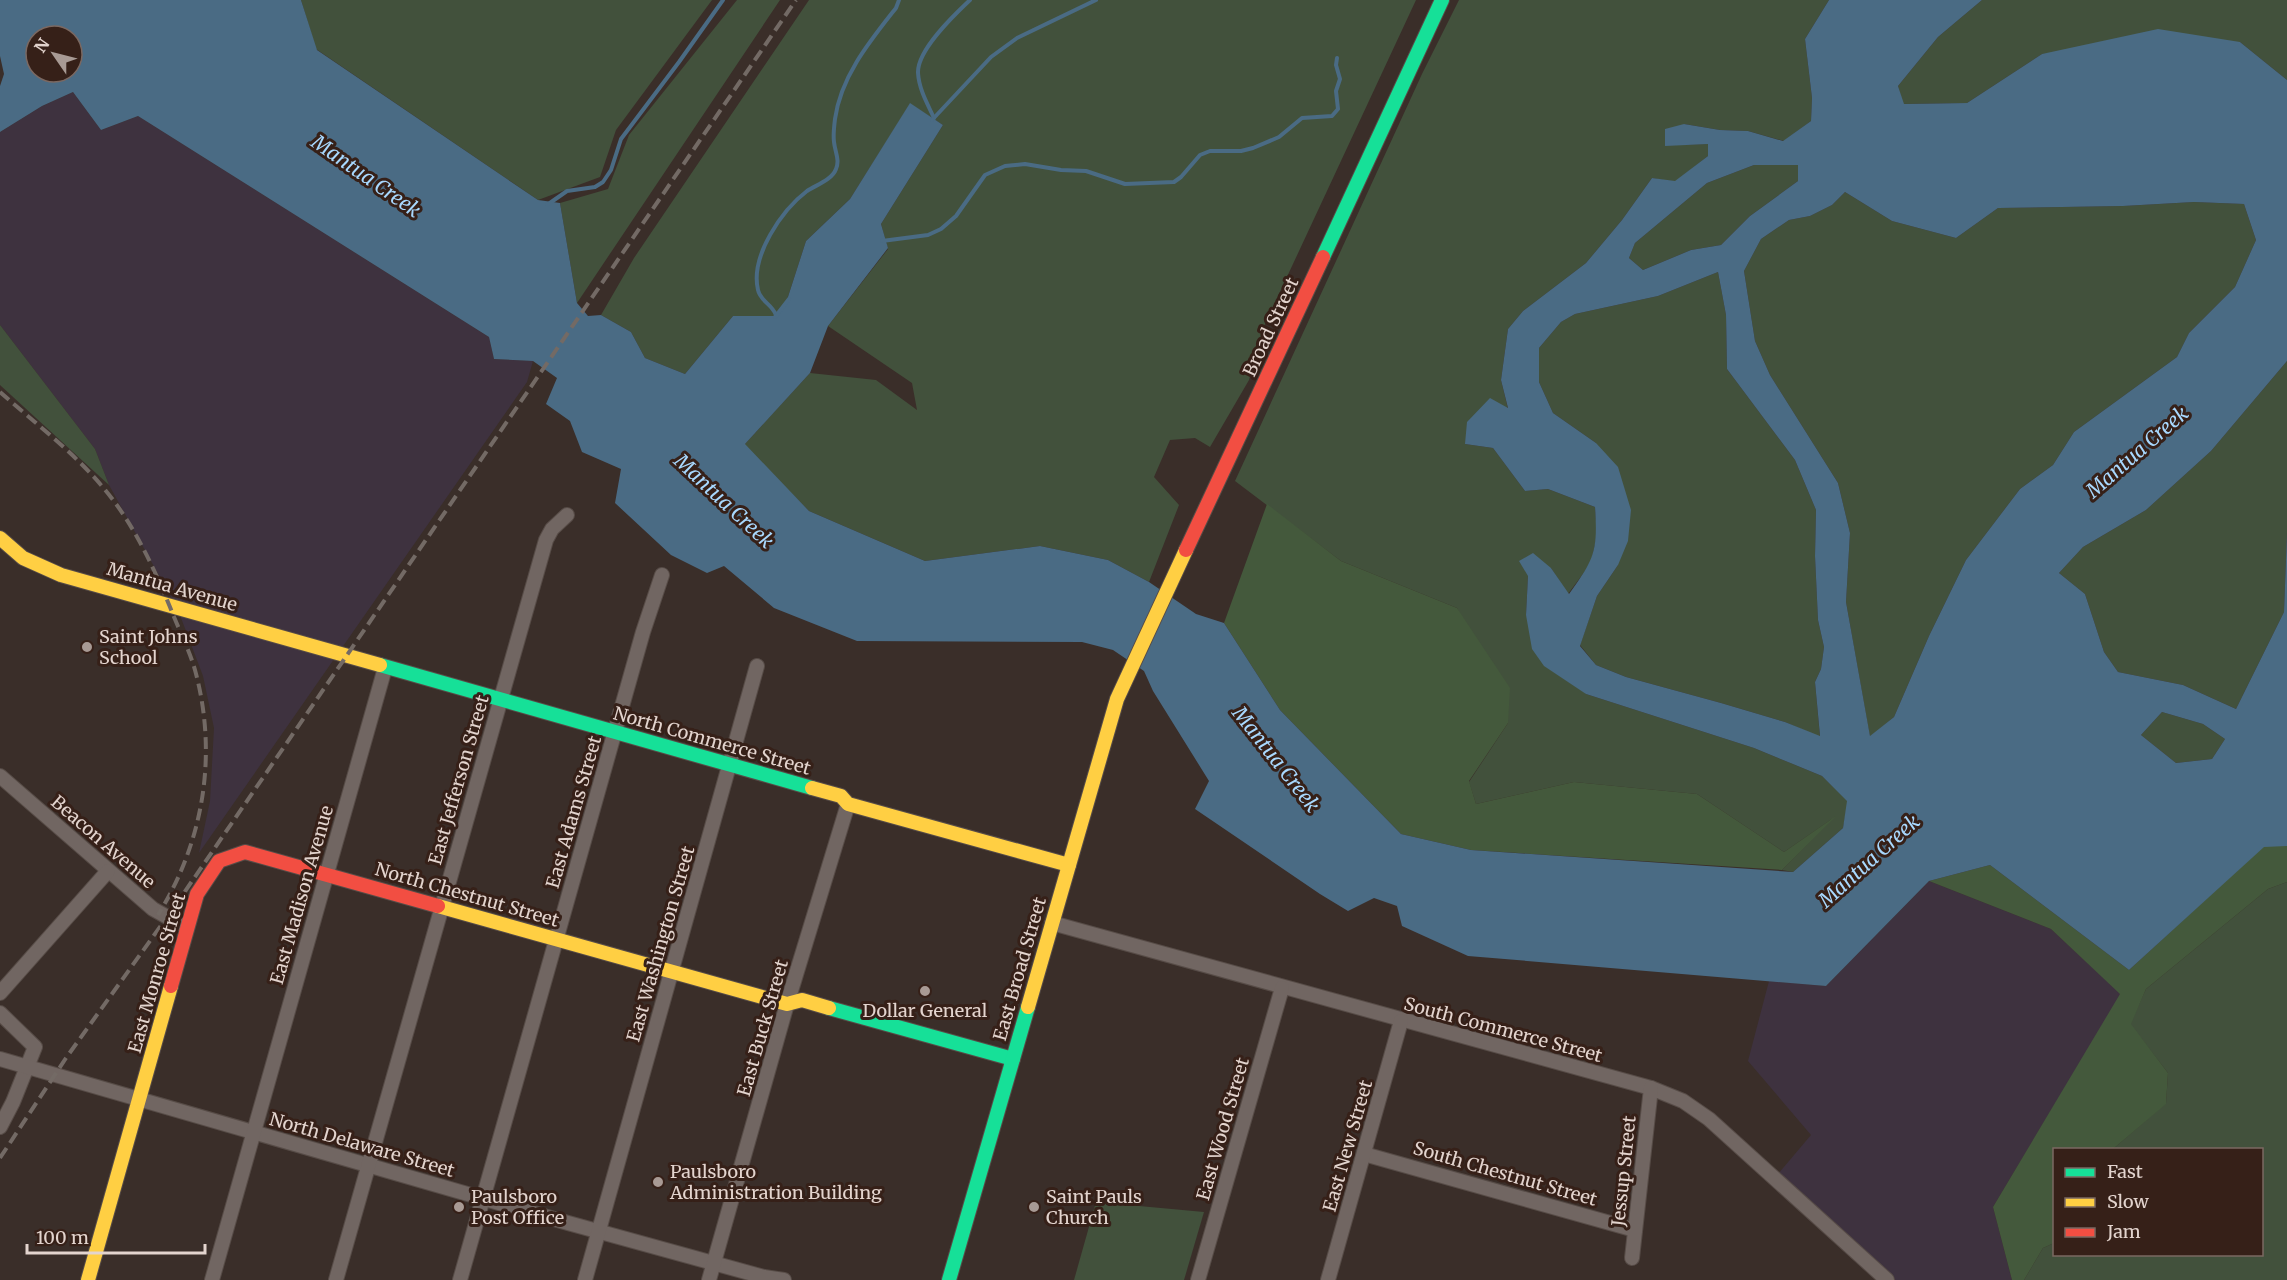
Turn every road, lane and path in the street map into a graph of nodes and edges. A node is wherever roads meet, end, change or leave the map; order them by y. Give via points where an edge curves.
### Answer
1 (1442, 0) edge
2 (567, 515) dead end
3 (2, 544) edge
4 (662, 575) dead end
5 (343, 655) joint
6 (757, 666) dead end
7 (385, 668) junction
8 (1130, 669) joint
9 (501, 700) junction
10 (615, 733) junction
11 (729, 764) junction
12 (0, 776) edge
13 (848, 804) junction
14 (253, 854) joint
15 (1069, 865) junction
16 (108, 871) junction
17 (327, 874) junction
18 (442, 906) junction
19 (1052, 923) junction
20 (187, 928) junction
21 (557, 940) junction
22 (671, 971) junction
23 (1282, 988) junction
24 (0, 993) edge
25 (787, 1004) junction
26 (0, 1013) edge
27 (1401, 1021) junction
28 (0, 1059) edge
29 (1013, 1059) junction
30 (27, 1066) junction
31 (1651, 1089) junction
32 (138, 1100) junction
33 (0, 1126) edge
34 (253, 1133) junction
35 (1364, 1154) junction
36 (369, 1165) junction
37 (484, 1198) junction
38 (1635, 1230) junction
39 (598, 1231) junction
40 (1632, 1258) dead end
41 (714, 1263) junction
42 (88, 1280) edge
43 (212, 1280) edge
44 (336, 1280) edge
45 (460, 1280) edge
46 (585, 1280) edge
47 (709, 1280) edge
48 (784, 1280) edge
49 (949, 1280) edge
50 (1198, 1280) edge
51 (1328, 1280) edge
52 (1887, 1280) edge

1 - 8 street, Broad Street
2 - 9 street, East Jefferson Street via 546,540
3 - 5 street, Mantua Avenue via 61,575
4 - 10 street, East Adams Street
5 - 7 street, North Commerce Street
6 - 11 street, East Washington Street
7 - 9 street, North Commerce Street
7 - 17 street, East Madison Avenue
8 - 15 street, East Broad Street via 1108,727
9 - 10 street, North Commerce Street
9 - 18 street, East Jefferson Street
10 - 11 street, North Commerce Street
10 - 21 street, East Adams Street
11 - 13 street, North Commerce Street via 841,796
11 - 22 street, East Washington Street
12 - 16 street, Beacon Avenue
13 - 15 street, North Commerce Street
13 - 25 street, East Buck Street
14 - 17 street, North Chestnut Street
14 - 20 street, East Monroe Street via 245,852 219,861 197,894
15 - 19 street, East Broad Street
16 - 20 street, Beacon Avenue via 153,909
16 - 24 street
17 - 18 street, North Chestnut Street
17 - 34 street, East Madison Avenue
18 - 21 street, North Chestnut Street
18 - 36 street, East Jefferson Street
19 - 23 street, South Commerce Street
19 - 29 street, East Broad Street
20 - 32 street, East Monroe Street
21 - 22 street, North Chestnut Street
21 - 37 street, East Adams Street
22 - 25 street
22 - 39 street, East Washington Street
23 - 27 street, South Commerce Street
23 - 50 street, East Wood Street
25 - 29 street via 802,1000
25 - 41 street, East Buck Street
26 - 30 street via 35,1047
27 - 31 street, South Commerce Street
27 - 35 street, East New Street
28 - 30 street, North Delaware Street
29 - 49 street, East Broad Street
30 - 32 street, North Delaware Street
30 - 33 street
31 - 38 street, Jessup Street
31 - 52 street, South Commerce Street via 1683,1101 1709,1119
32 - 34 street, North Delaware Street
32 - 42 street, East Monroe Street
34 - 36 street, North Delaware Street
34 - 43 street, East Madison Avenue
35 - 38 street, South Chestnut Street
35 - 51 street, East New Street
36 - 37 street, North Delaware Street
36 - 44 street, East Jefferson Street
37 - 39 street, North Delaware Street
37 - 45 street, East Adams Street
38 - 40 street, Jessup Street
39 - 41 street, North Delaware Street
39 - 46 street, East Washington Street
41 - 47 street, East Buck Street
41 - 48 street, North Delaware Street

